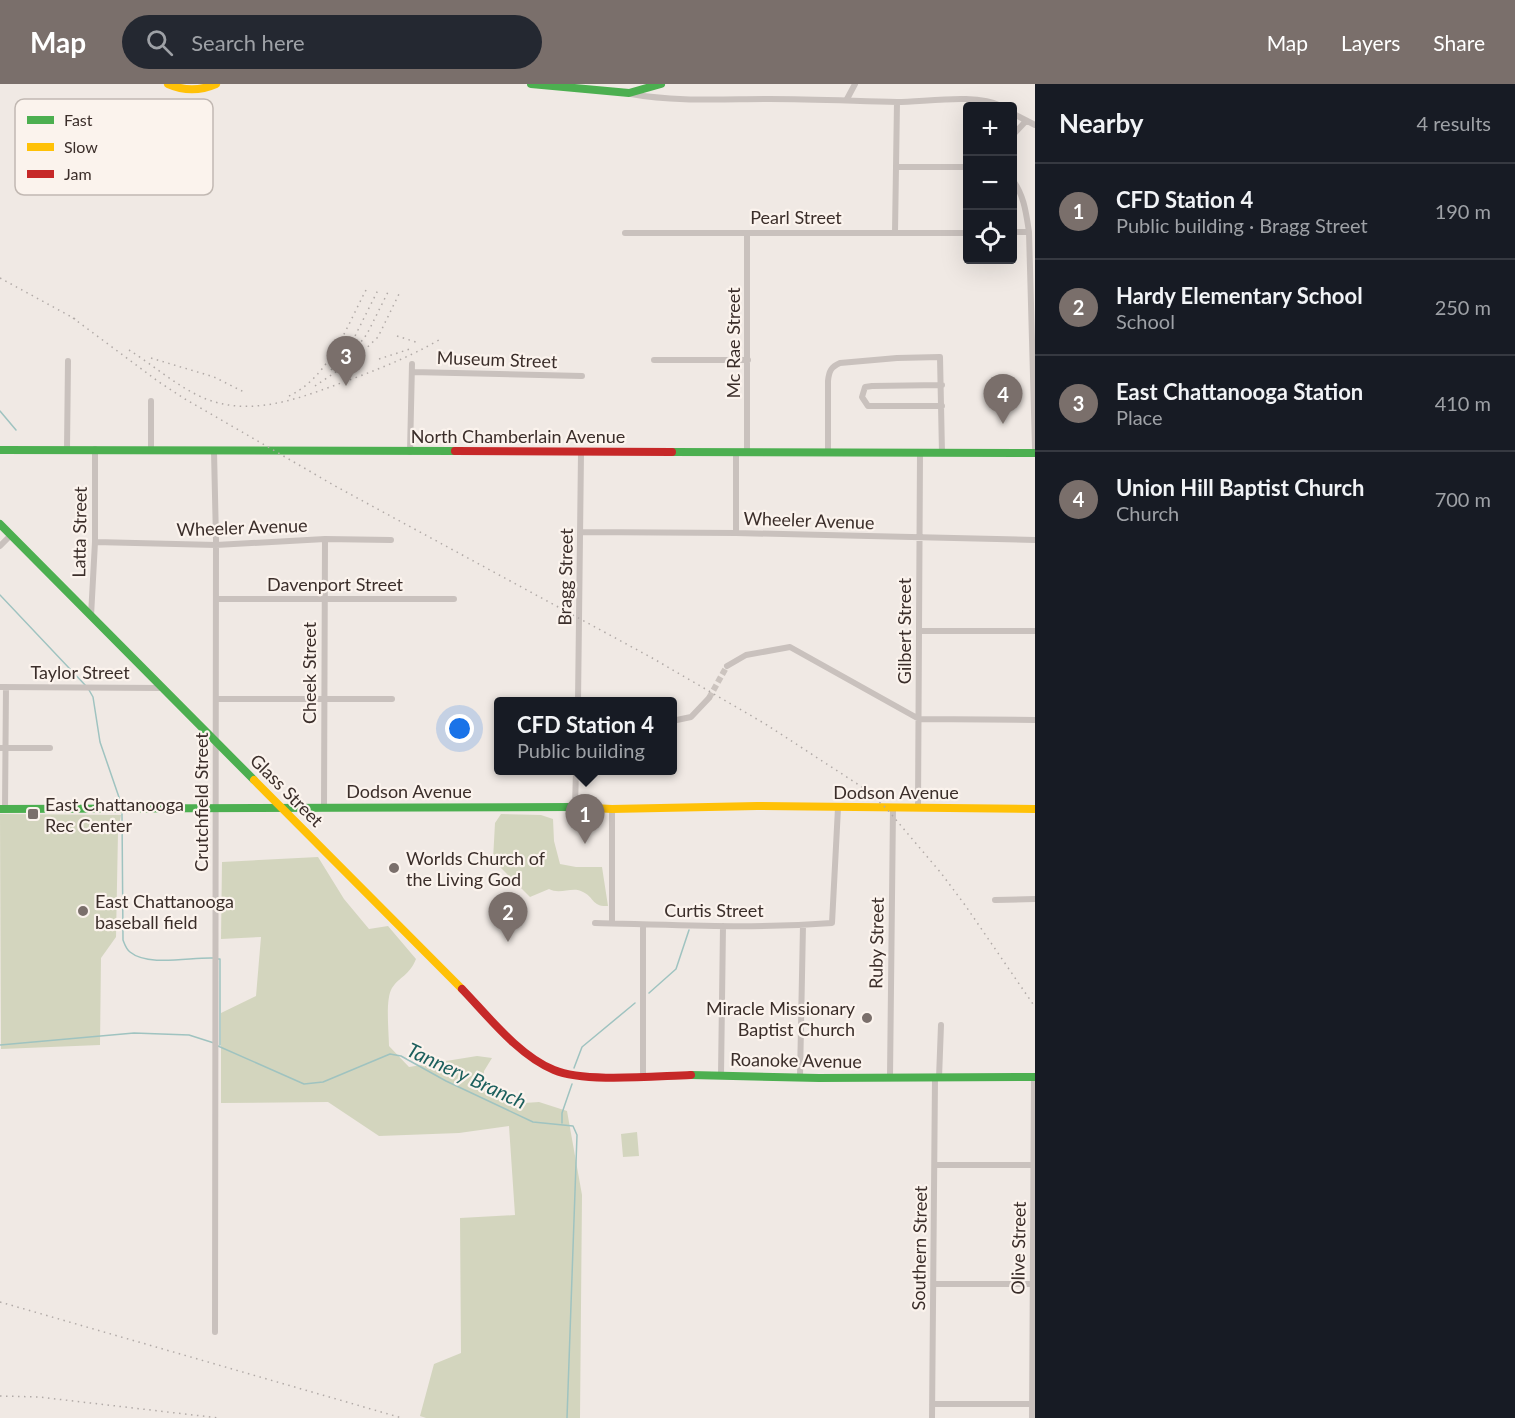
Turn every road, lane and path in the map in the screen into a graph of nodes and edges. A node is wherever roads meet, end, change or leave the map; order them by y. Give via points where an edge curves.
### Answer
1 (168, 84) edge
2 (216, 84) edge
3 (531, 84) edge
4 (661, 84) edge
5 (855, 84) edge
6 (628, 93) junction
7 (847, 99) junction
8 (897, 102) junction
9 (988, 102) edge
10 (1017, 116) edge
11 (1026, 121) junction
12 (1035, 125) edge
13 (1017, 131) edge
14 (896, 167) junction
15 (963, 167) edge
16 (1017, 185) edge
17 (895, 232) junction
18 (1017, 232) edge
19 (1029, 232) junction
20 (625, 233) dead end
21 (747, 233) junction
22 (963, 233) edge
23 (654, 360) dead end
24 (748, 360) junction
25 (68, 362) dead end
26 (412, 364) dead end
27 (412, 372) junction
28 (582, 376) dead end
29 (942, 385) junction
30 (151, 401) dead end
31 (942, 406) junction
32 (1035, 448) edge
33 (68, 449) junction
34 (95, 449) junction
35 (0, 450) edge
36 (151, 451) junction
37 (214, 451) junction
38 (410, 452) junction
39 (581, 453) junction
40 (736, 453) junction
41 (747, 453) junction
42 (828, 453) junction
43 (942, 453) junction
44 (1035, 453) edge
45 (920, 454) junction
46 (0, 524) edge
47 (581, 532) junction
48 (736, 532) junction
49 (11, 535) junction
50 (920, 537) junction
51 (325, 539) junction
52 (390, 540) dead end
53 (1035, 540) edge
54 (95, 542) junction
55 (216, 545) junction
56 (0, 546) edge
57 (216, 599) junction
58 (454, 599) dead end
59 (325, 600) junction
60 (91, 616) junction
61 (919, 631) junction
62 (1035, 631) edge
63 (727, 666) tunnel mouth
64 (3, 687) edge
65 (161, 688) junction
66 (578, 697) edge
67 (709, 698) tunnel mouth
68 (216, 699) junction
69 (324, 699) junction
70 (392, 699) dead end
71 (919, 719) junction
72 (677, 720) edge
73 (1035, 720) edge
74 (216, 741) junction
75 (3, 748) edge
76 (50, 748) dead end
77 (576, 775) edge
78 (575, 807) junction
79 (324, 808) junction
80 (838, 808) junction
81 (893, 808) junction
82 (918, 808) junction
83 (3, 809) edge
84 (283, 809) junction
85 (612, 809) junction
86 (1035, 809) edge
87 (216, 810) junction
88 (1035, 899) edge
89 (995, 900) dead end
90 (612, 922) junction
91 (595, 923) dead end
92 (644, 925) junction
93 (803, 925) junction
94 (723, 926) junction
95 (941, 1025) dead end
96 (556, 1072) joint
97 (643, 1076) junction
98 (721, 1076) junction
99 (800, 1077) junction
100 (890, 1077) junction
101 (1034, 1077) edge
102 (937, 1078) junction
103 (935, 1165) junction
104 (1034, 1165) edge
105 (934, 1284) junction
106 (1034, 1284) edge
107 (215, 1332) dead end
108 (932, 1404) junction
109 (1033, 1404) edge
110 (932, 1418) edge
111 (1032, 1418) edge

1 - 2 street via 178,89 205,89
3 - 6 street
4 - 6 street
5 - 7 street
6 - 7 street via 703,99
7 - 8 street
8 - 9 street
8 - 14 street
10 - 11 street
11 - 12 street
11 - 13 street
14 - 15 street
14 - 17 street
16 - 19 street
17 - 21 street, Pearl Street
17 - 22 street, Pearl Street
18 - 19 street
19 - 32 street
20 - 21 street, Pearl Street
21 - 24 street, Mc Rae Street
23 - 24 street
24 - 41 street, Mc Rae Street
25 - 33 street
26 - 27 street
27 - 28 street, Museum Street
27 - 38 street
29 - 31 street
29 - 31 street via 865,387 862,398 868,406
29 - 42 street via 940,357 834,366 828,381
30 - 36 street
31 - 43 street
33 - 34 street, North Chamberlain Avenue
33 - 35 street, North Chamberlain Avenue
34 - 36 street, North Chamberlain Avenue
34 - 54 street, Latta Street
36 - 37 street, North Chamberlain Avenue
37 - 38 street, North Chamberlain Avenue
37 - 55 street, Crutchfield Street
38 - 39 street, North Chamberlain Avenue
39 - 40 street, North Chamberlain Avenue
39 - 47 street, Bragg Street
40 - 41 street, North Chamberlain Avenue
40 - 48 street
41 - 42 street, North Chamberlain Avenue
42 - 45 street, North Chamberlain Avenue
43 - 44 street, North Chamberlain Avenue
43 - 45 street, North Chamberlain Avenue
45 - 50 street, Gilbert Street
46 - 49 street, Glass Street
47 - 48 street, Wheeler Avenue
47 - 66 street, Bragg Street
48 - 50 street, Wheeler Avenue
49 - 56 street
49 - 60 street, Glass Street
50 - 53 street, Wheeler Avenue
50 - 61 street, Gilbert Street
51 - 52 street, Wheeler Avenue
51 - 55 street, Wheeler Avenue
51 - 59 street, Cheek Street
54 - 55 street, Wheeler Avenue
54 - 60 street, Latta Street
55 - 57 street, Crutchfield Street
57 - 59 street, Davenport Street
57 - 68 street, Crutchfield Street
58 - 59 street, Davenport Street
59 - 69 street, Cheek Street
60 - 65 street, Glass Street
61 - 62 street
61 - 71 street, Gilbert Street
63 - 71 street via 746,655 790,647
64 - 65 street, Taylor Street
64 - 75 street
65 - 74 street, Glass Street
67 - 72 street via 691,717
68 - 69 street
68 - 74 street, Crutchfield Street
69 - 70 street
69 - 79 street, Cheek Street
71 - 73 street
71 - 82 street, Gilbert Street
74 - 84 street, Glass Street
74 - 87 street, Crutchfield Street
75 - 76 street
75 - 83 street
77 - 78 street
78 - 79 street, Dodson Avenue
78 - 85 street, Dodson Avenue
79 - 84 street, Dodson Avenue
80 - 81 street, Dodson Avenue
80 - 85 street, Dodson Avenue
80 - 93 street, Curtis Street via 832,923
81 - 82 street, Dodson Avenue
81 - 100 street, Ruby Street
82 - 86 street, Dodson Avenue
83 - 87 street, Dodson Avenue
84 - 87 street, Dodson Avenue
84 - 96 street, Glass Street via 521,1049
85 - 90 street
87 - 107 street, Crutchfield Street
88 - 89 street
90 - 91 street, Curtis Street
90 - 92 street, Curtis Street
92 - 94 street, Curtis Street
92 - 97 street
93 - 94 street, Curtis Street
93 - 99 street
94 - 98 street
95 - 102 street, Southern Street
96 - 97 street, Roanoke Avenue via 590,1077
97 - 98 street, Roanoke Avenue
98 - 99 street, Roanoke Avenue
99 - 100 street, Roanoke Avenue
100 - 102 street, Roanoke Avenue
101 - 102 street, Roanoke Avenue
101 - 104 street, Olive Street
102 - 103 street, Southern Street
103 - 104 street
103 - 105 street, Southern Street
104 - 106 street, Olive Street
105 - 106 street
105 - 108 street, Southern Street
106 - 109 street, Olive Street
108 - 109 street
108 - 110 street, Southern Street
109 - 111 street, Olive Street

